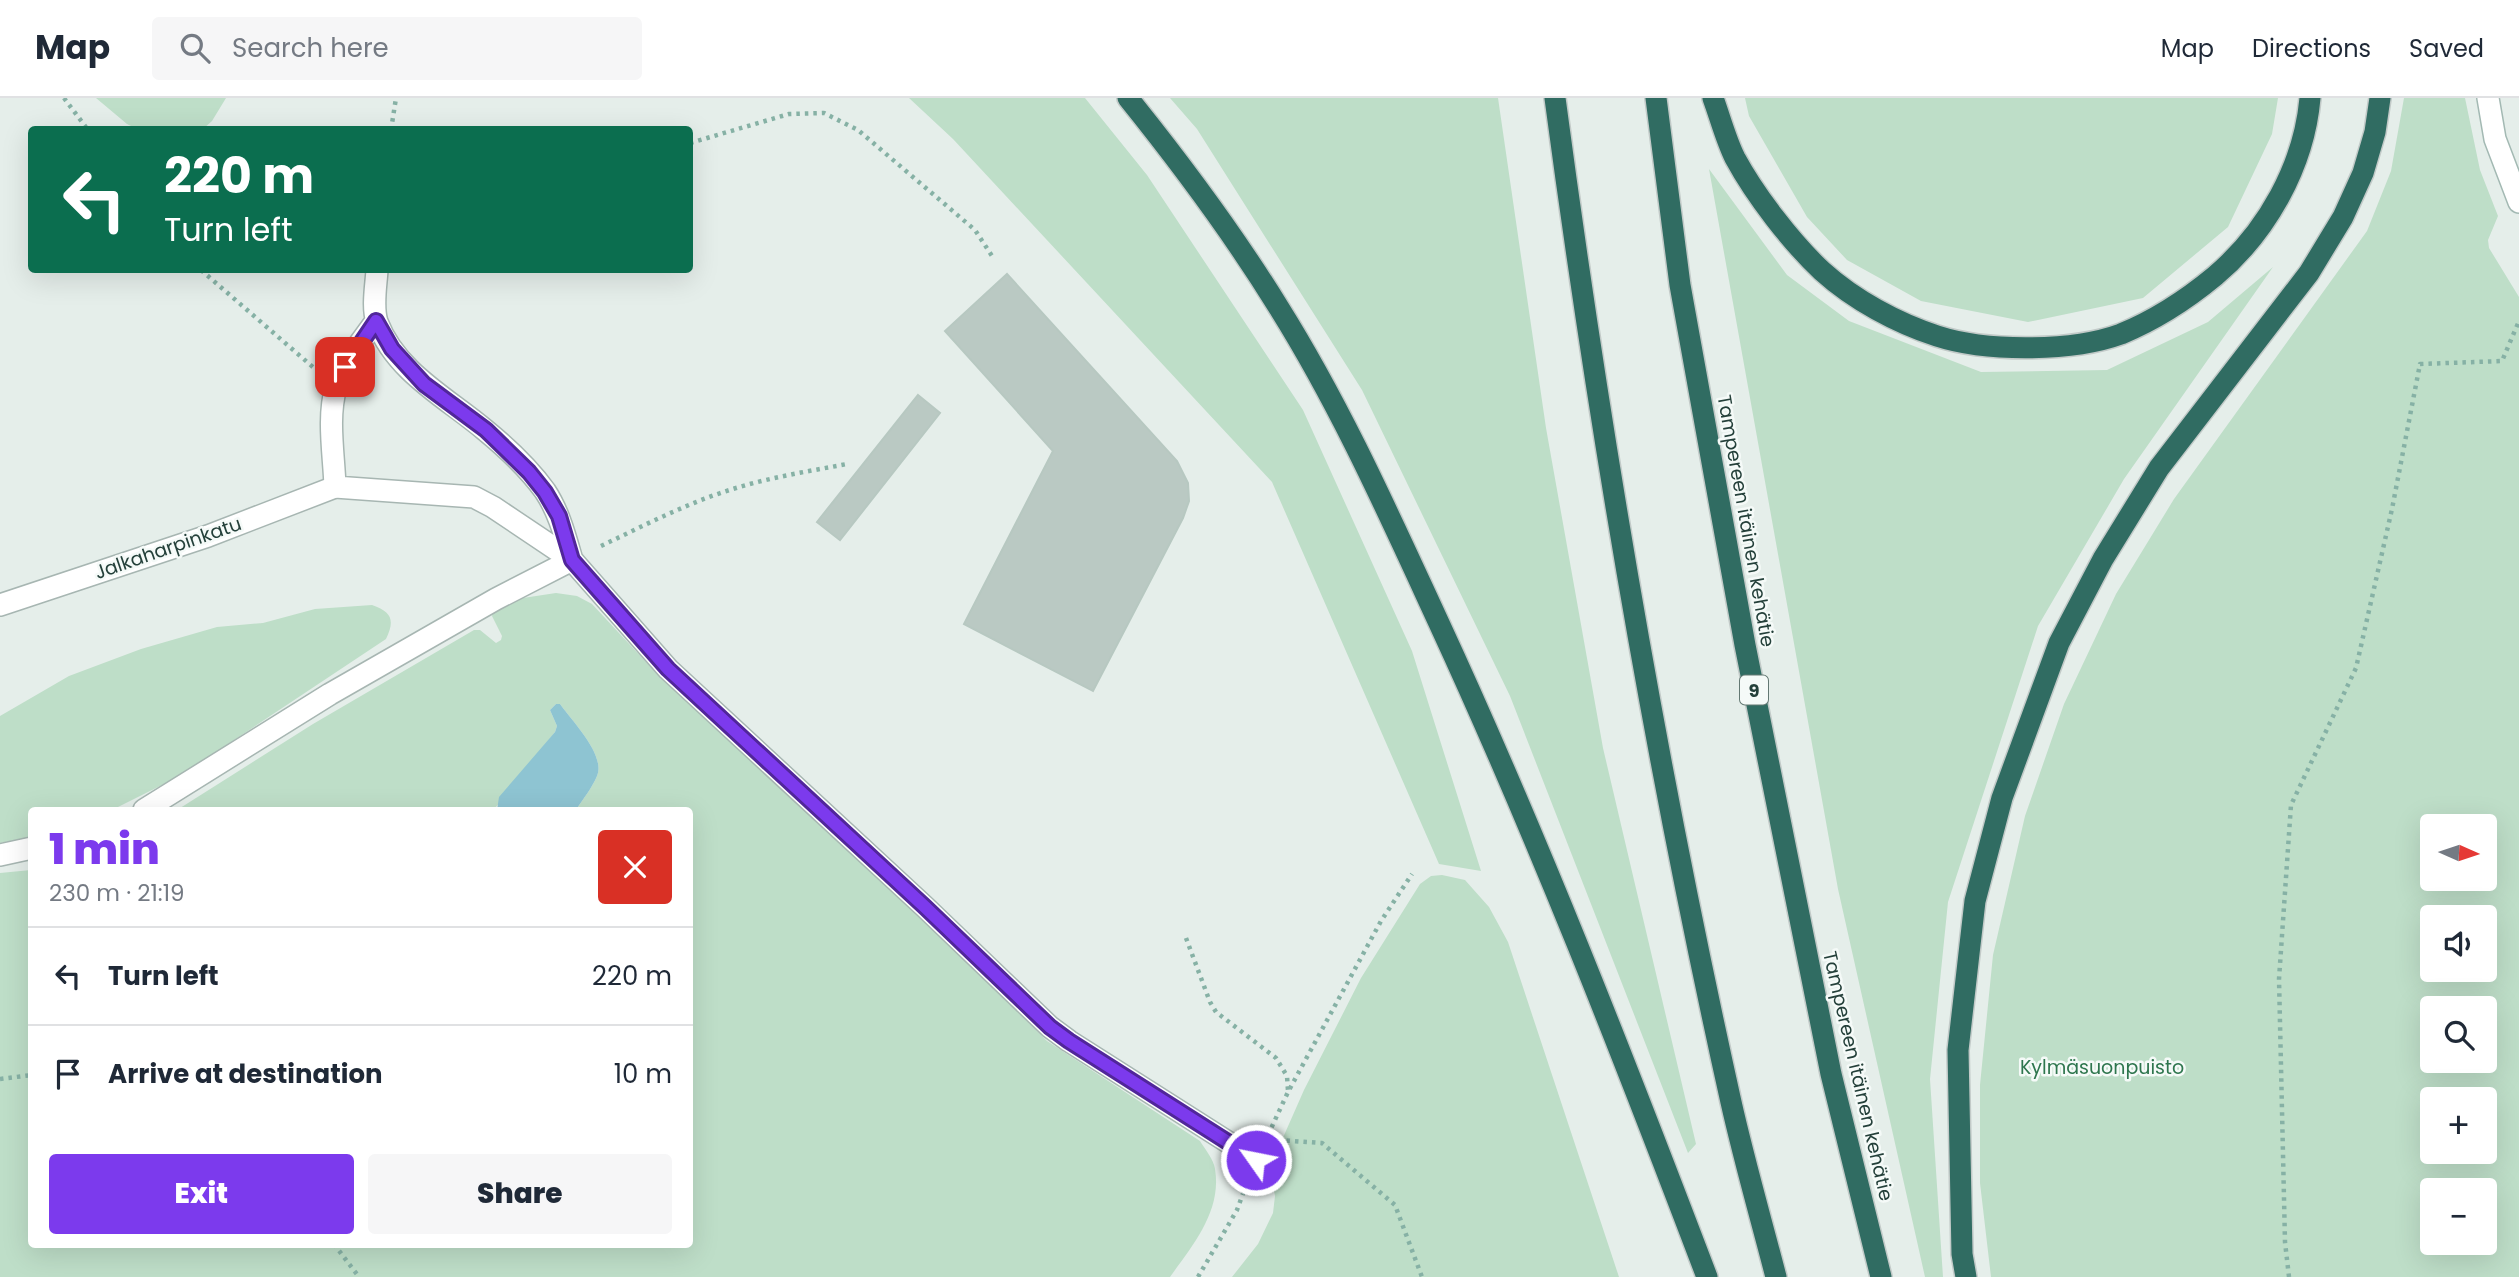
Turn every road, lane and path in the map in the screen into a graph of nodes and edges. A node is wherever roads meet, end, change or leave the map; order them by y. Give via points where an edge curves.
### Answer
1 (64, 98) edge
2 (396, 98) edge
3 (1128, 98) edge
4 (1555, 98) edge
5 (1656, 98) edge
6 (1713, 98) edge
7 (2310, 98) edge
8 (2380, 98) edge
9 (2488, 98) edge
10 (85, 126) edge
11 (392, 126) edge
12 (693, 142) edge
13 (2519, 202) edge
14 (994, 259) dead end
15 (204, 273) edge
16 (377, 273) edge
17 (376, 321) junction
18 (2519, 321) edge
19 (336, 387) junction
20 (847, 464) dead end
21 (335, 487) junction
22 (572, 560) junction
23 (0, 605) edge
24 (149, 807) edge
25 (28, 849) edge
26 (0, 855) edge
27 (1412, 874) dead end
28 (1186, 938) dead end
29 (28, 1076) edge
30 (0, 1079) edge
31 (1289, 1092) junction
32 (1256, 1160) joint
33 (337, 1248) edge
34 (359, 1277) edge
35 (1198, 1277) edge
36 (1422, 1277) edge
37 (1707, 1277) edge
38 (1776, 1277) edge
39 (1881, 1277) edge
40 (1966, 1277) edge
41 (2289, 1277) edge

1 - 10 path
2 - 11 path
3 - 37 highway via 1186,170 1279,308 1368,469 1500,755
4 - 38 highway via 1644,675 1731,1103
5 - 39 highway, Tampereen itäinen kehätie / 9 via 1680,285 1745,645 1831,1073
6 - 7 highway via 1734,156 1755,191 1823,271 1901,322 1940,337 2035,348 2119,335 2163,314 2236,258 2271,213 2298,153
8 - 40 highway via 2363,173 2309,273 2159,468 2103,559 2059,643 2002,798 1975,901 1958,1050
9 - 13 street via 2495,139
12 - 14 path via 789,114 824,113 858,130 975,230
15 - 19 path
16 - 17 street
17 - 19 street
17 - 22 street via 392,349 424,384 486,430 529,472 559,516
18 - 41 path via 2502,361 2420,364 2356,668 2291,804 2279,979 2284,1242
19 - 21 street
20 - 22 path via 733,489 667,514
21 - 22 street via 474,497
21 - 23 street, Jalkaharpinkatu via 208,536
22 - 24 street via 330,694
22 - 32 street via 668,669 1050,1027
25 - 26 street
27 - 31 path via 1381,921
28 - 31 path via 1216,1012 1276,1058 1287,1076
29 - 30 path
31 - 36 path via 1266,1139 1322,1143 1395,1205
32 - 35 path via 1237,1210
33 - 34 path

